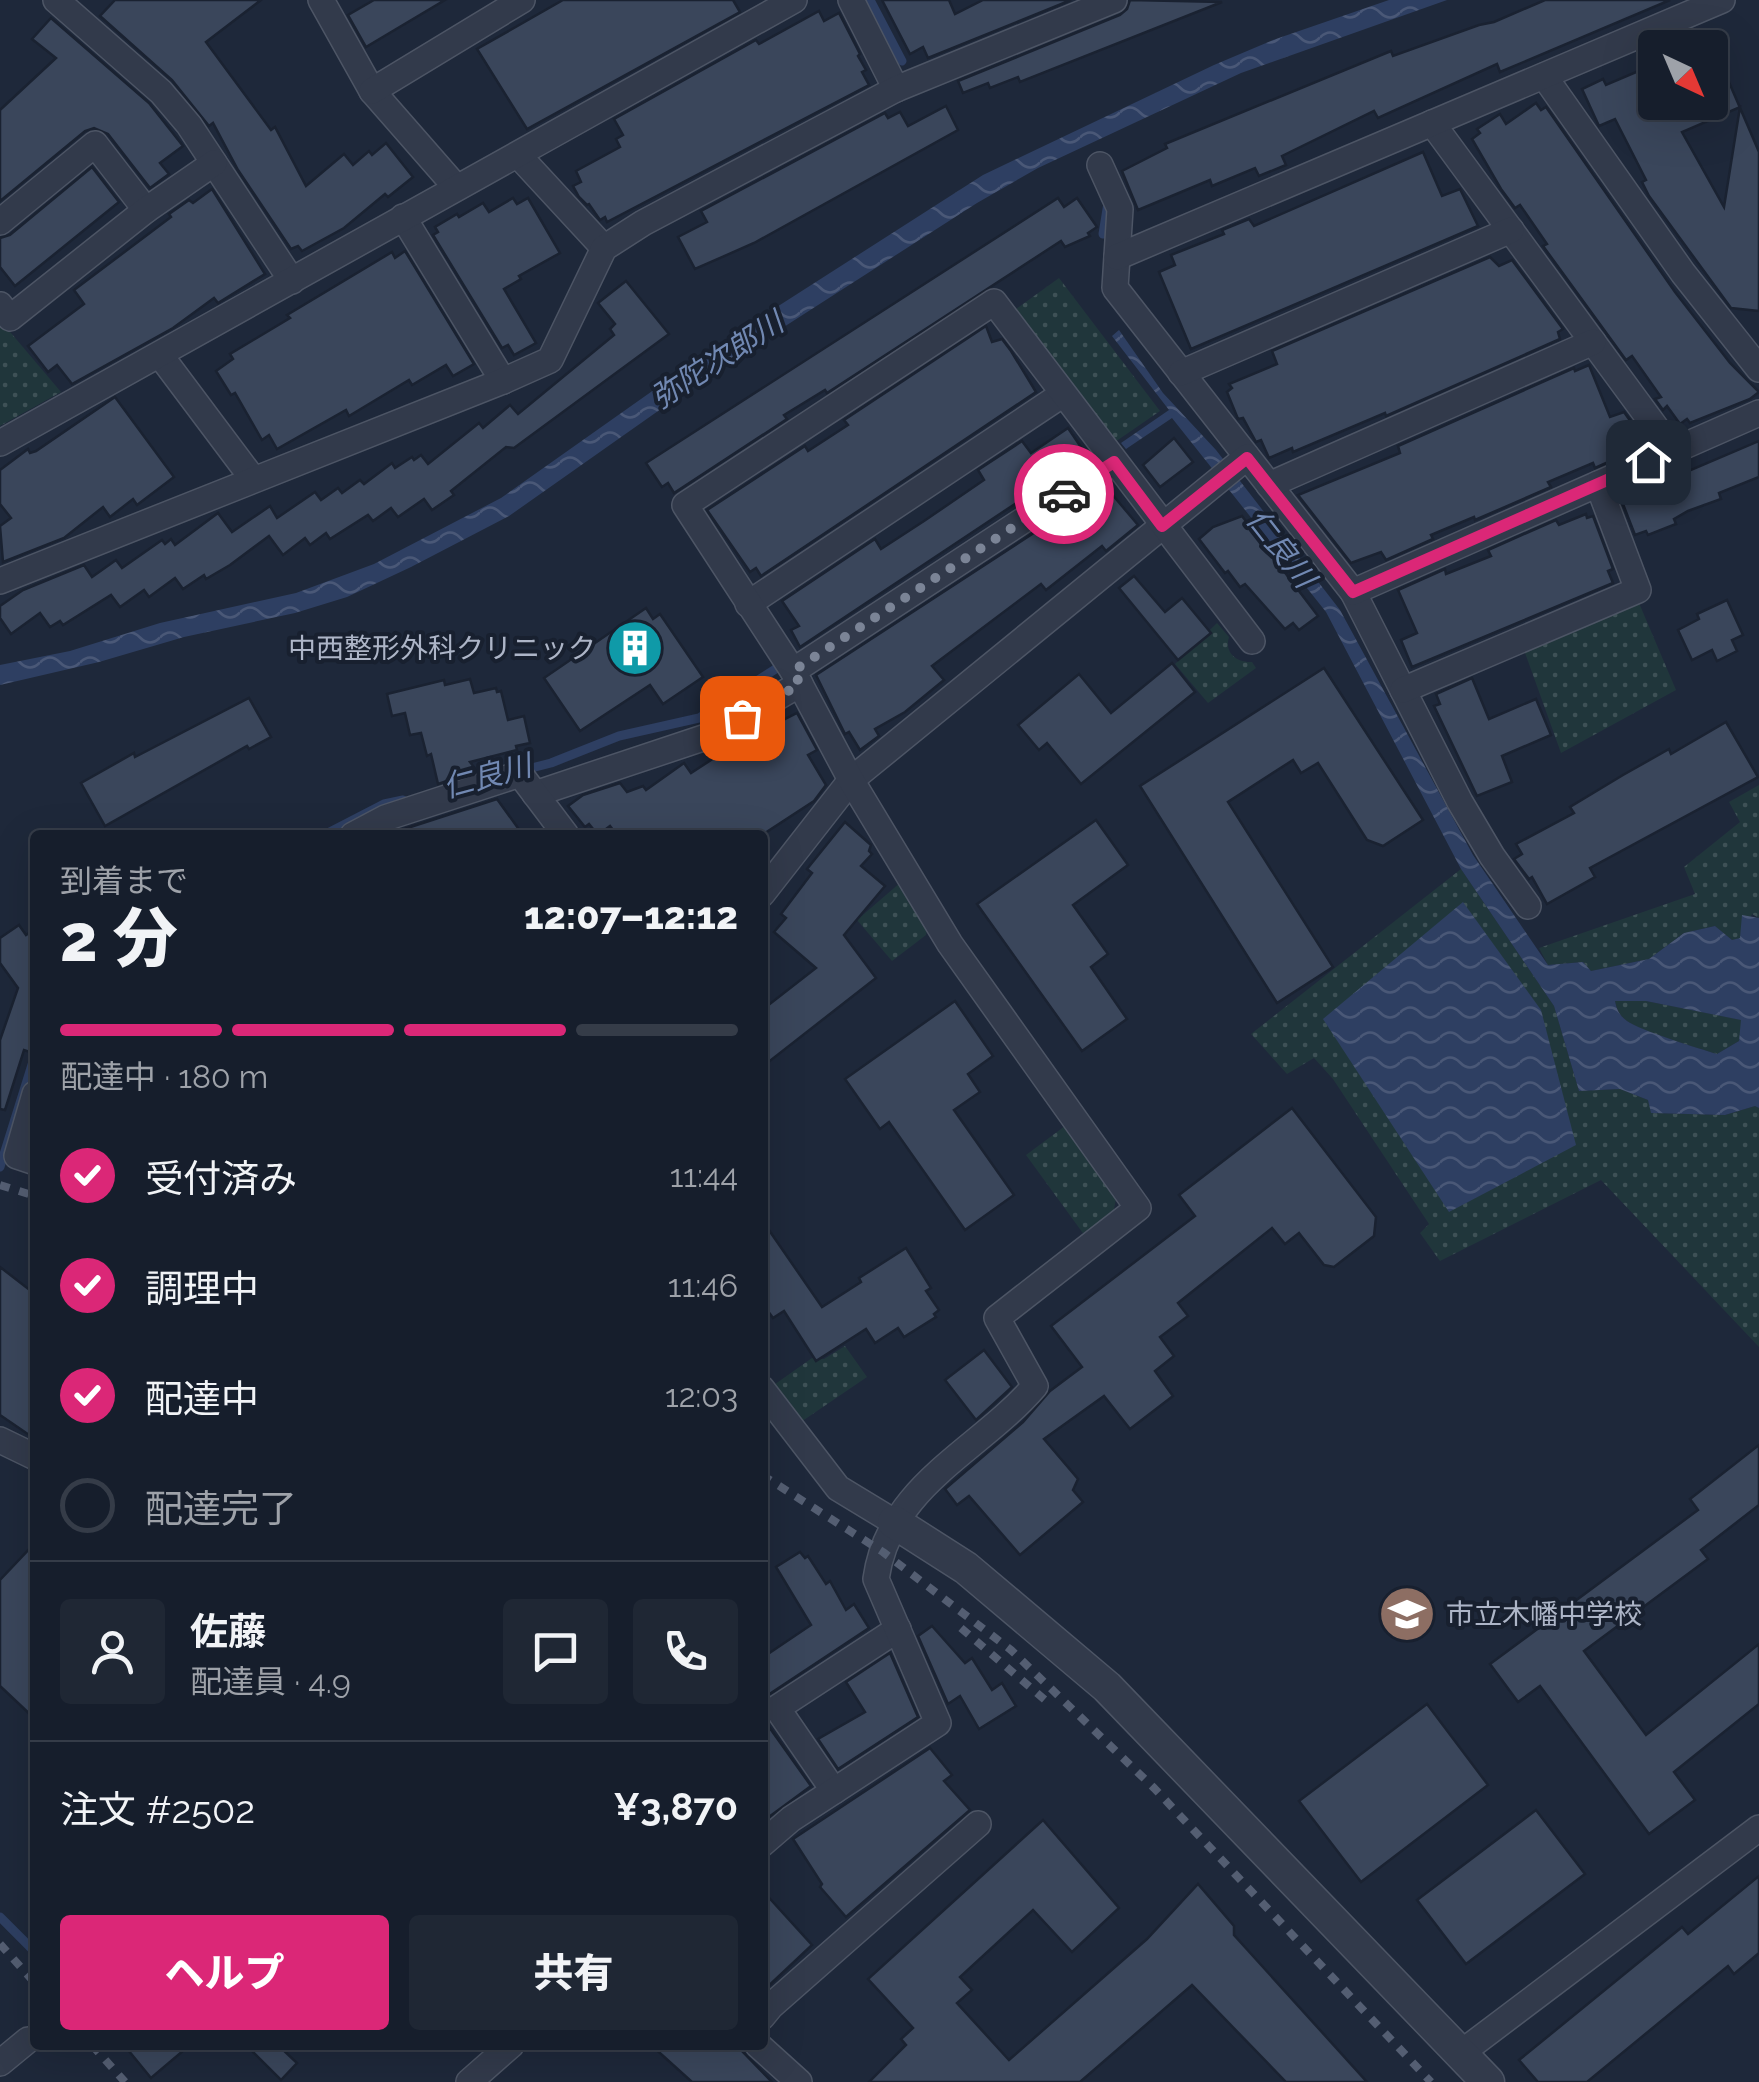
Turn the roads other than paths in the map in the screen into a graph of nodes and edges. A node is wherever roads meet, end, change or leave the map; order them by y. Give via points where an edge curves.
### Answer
1 (56, 0) edge
2 (322, 0) edge
3 (522, 0) edge
4 (794, 0) edge
5 (851, 0) edge
6 (1114, 0) edge
7 (1722, 0) edge
8 (1544, 76) junction
9 (896, 89) junction
10 (372, 92) junction
11 (1432, 124) junction
12 (518, 155) junction
13 (214, 163) junction
14 (1100, 165) dead end
15 (456, 187) junction
16 (146, 210) junction
17 (402, 217) junction
18 (0, 222) edge
19 (1511, 230) junction
20 (604, 248) junction
21 (1117, 257) junction
22 (292, 281) junction
23 (0, 305) edge
24 (1593, 342) junction
25 (160, 355) junction
26 (1759, 369) edge
27 (1181, 373) junction
28 (503, 382) junction
29 (1063, 394) junction
30 (1759, 414) edge
31 (0, 443) edge
32 (1673, 451) junction
33 (1108, 453) junction
34 (1243, 461) junction
35 (253, 479) junction
36 (1598, 484) junction
37 (1269, 485) junction
38 (1162, 526) junction
39 (0, 581) edge
40 (1353, 592) junction
41 (748, 604) junction
42 (1252, 641) dead end
43 (795, 675) junction
44 (1403, 690) junction
45 (851, 780) junction
46 (535, 794) junction
47 (362, 830) edge
48 (562, 830) edge
49 (768, 886) edge
50 (1528, 906) dead end
51 (30, 1111) edge
52 (30, 1160) edge
53 (768, 1397) edge
54 (0, 1440) edge
55 (30, 1455) edge
56 (894, 1522) junction
57 (898, 1630) junction
58 (834, 1791) junction
59 (978, 1824) dead end
60 (1759, 1828) edge
61 (768, 1839) edge
62 (768, 2010) edge
63 (28, 2040) dead end
64 (505, 2050) edge
65 (764, 2050) edge
66 (1461, 2054) junction
67 (0, 2063) edge
68 (468, 2082) edge
69 (799, 2082) edge
70 (1488, 2082) edge

1 - 13 street via 161,92
2 - 10 street
3 - 10 street
4 - 12 street
5 - 9 street
6 - 9 street
7 - 8 street
8 - 11 street
8 - 26 street via 1683,274
9 - 20 street
10 - 15 street
11 - 19 street
11 - 21 street
12 - 15 street
12 - 20 street
13 - 16 street
13 - 22 street
14 - 21 street via 1120,209
15 - 17 street
16 - 18 street via 95,144
16 - 23 street via 10,318
17 - 22 street
17 - 28 street
19 - 24 street
19 - 27 street
20 - 28 street via 550,360
21 - 27 street via 1115,288
22 - 25 street
24 - 32 street
24 - 37 street
25 - 31 street
25 - 35 street
27 - 34 street
28 - 35 street
29 - 33 street
29 - 41 street
29 - 41 street via 994,302 685,505
30 - 32 street
32 - 36 street
33 - 38 street
33 - 43 street
34 - 37 street
34 - 38 street
35 - 39 street
36 - 40 street
36 - 44 street via 1638,590
37 - 40 street
38 - 42 street
38 - 45 street
40 - 44 street
41 - 43 street
43 - 45 street
43 - 46 street via 712,735
44 - 50 street via 1468,816
45 - 49 street
45 - 56 street via 950,944 1138,1208 998,1318 1035,1386 912,1496
46 - 47 street via 520,774
46 - 48 street
51 - 52 street via 17,1156
53 - 56 street via 838,1488
54 - 55 street
56 - 57 street via 876,1579
56 - 66 street via 966,1568 1107,1687
57 - 58 street via 938,1723
57 - 58 street via 777,1708
58 - 61 street
59 - 62 street
60 - 66 street
63 - 67 street
64 - 68 street
65 - 69 street
66 - 70 street

